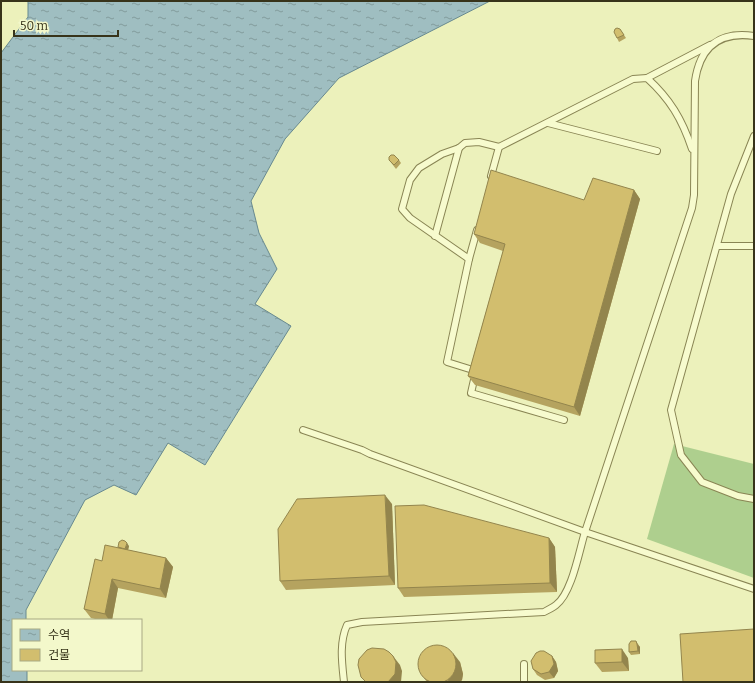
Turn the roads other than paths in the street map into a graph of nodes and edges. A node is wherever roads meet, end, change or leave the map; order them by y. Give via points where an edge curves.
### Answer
1 (754, 36) edge
2 (715, 42) junction
3 (647, 78) junction
4 (548, 123) junction
5 (754, 136) edge
6 (499, 147) junction
7 (458, 148) junction
8 (657, 151) dead end
9 (694, 154) junction
10 (489, 184) edge
11 (479, 222) edge
12 (435, 236) junction
13 (717, 246) junction
14 (754, 246) edge
15 (469, 259) junction
16 (564, 420) dead end
17 (303, 430) dead end
18 (754, 499) edge
19 (585, 532) junction
20 (754, 589) edge
21 (524, 664) dead end
22 (344, 682) edge
23 (524, 682) edge

1 - 2 lane via 743,34
2 - 3 lane
2 - 9 lane via 703,55 697,68
3 - 4 lane via 634,79
3 - 9 lane via 674,108 686,129
4 - 6 lane
4 - 8 lane
5 - 13 lane via 731,194
6 - 7 lane via 479,142 465,143
6 - 10 lane
7 - 12 lane
7 - 12 lane via 419,168 410,180 402,209
9 - 19 lane via 692,208
11 - 15 lane
12 - 15 lane
13 - 14 lane
13 - 18 lane via 671,410 681,455 702,482 738,496
15 - 16 lane via 447,362 476,371 471,393
17 - 19 lane
19 - 20 lane
19 - 22 lane via 564,596 556,605 544,612 362,622 347,625 342,635
21 - 23 lane

